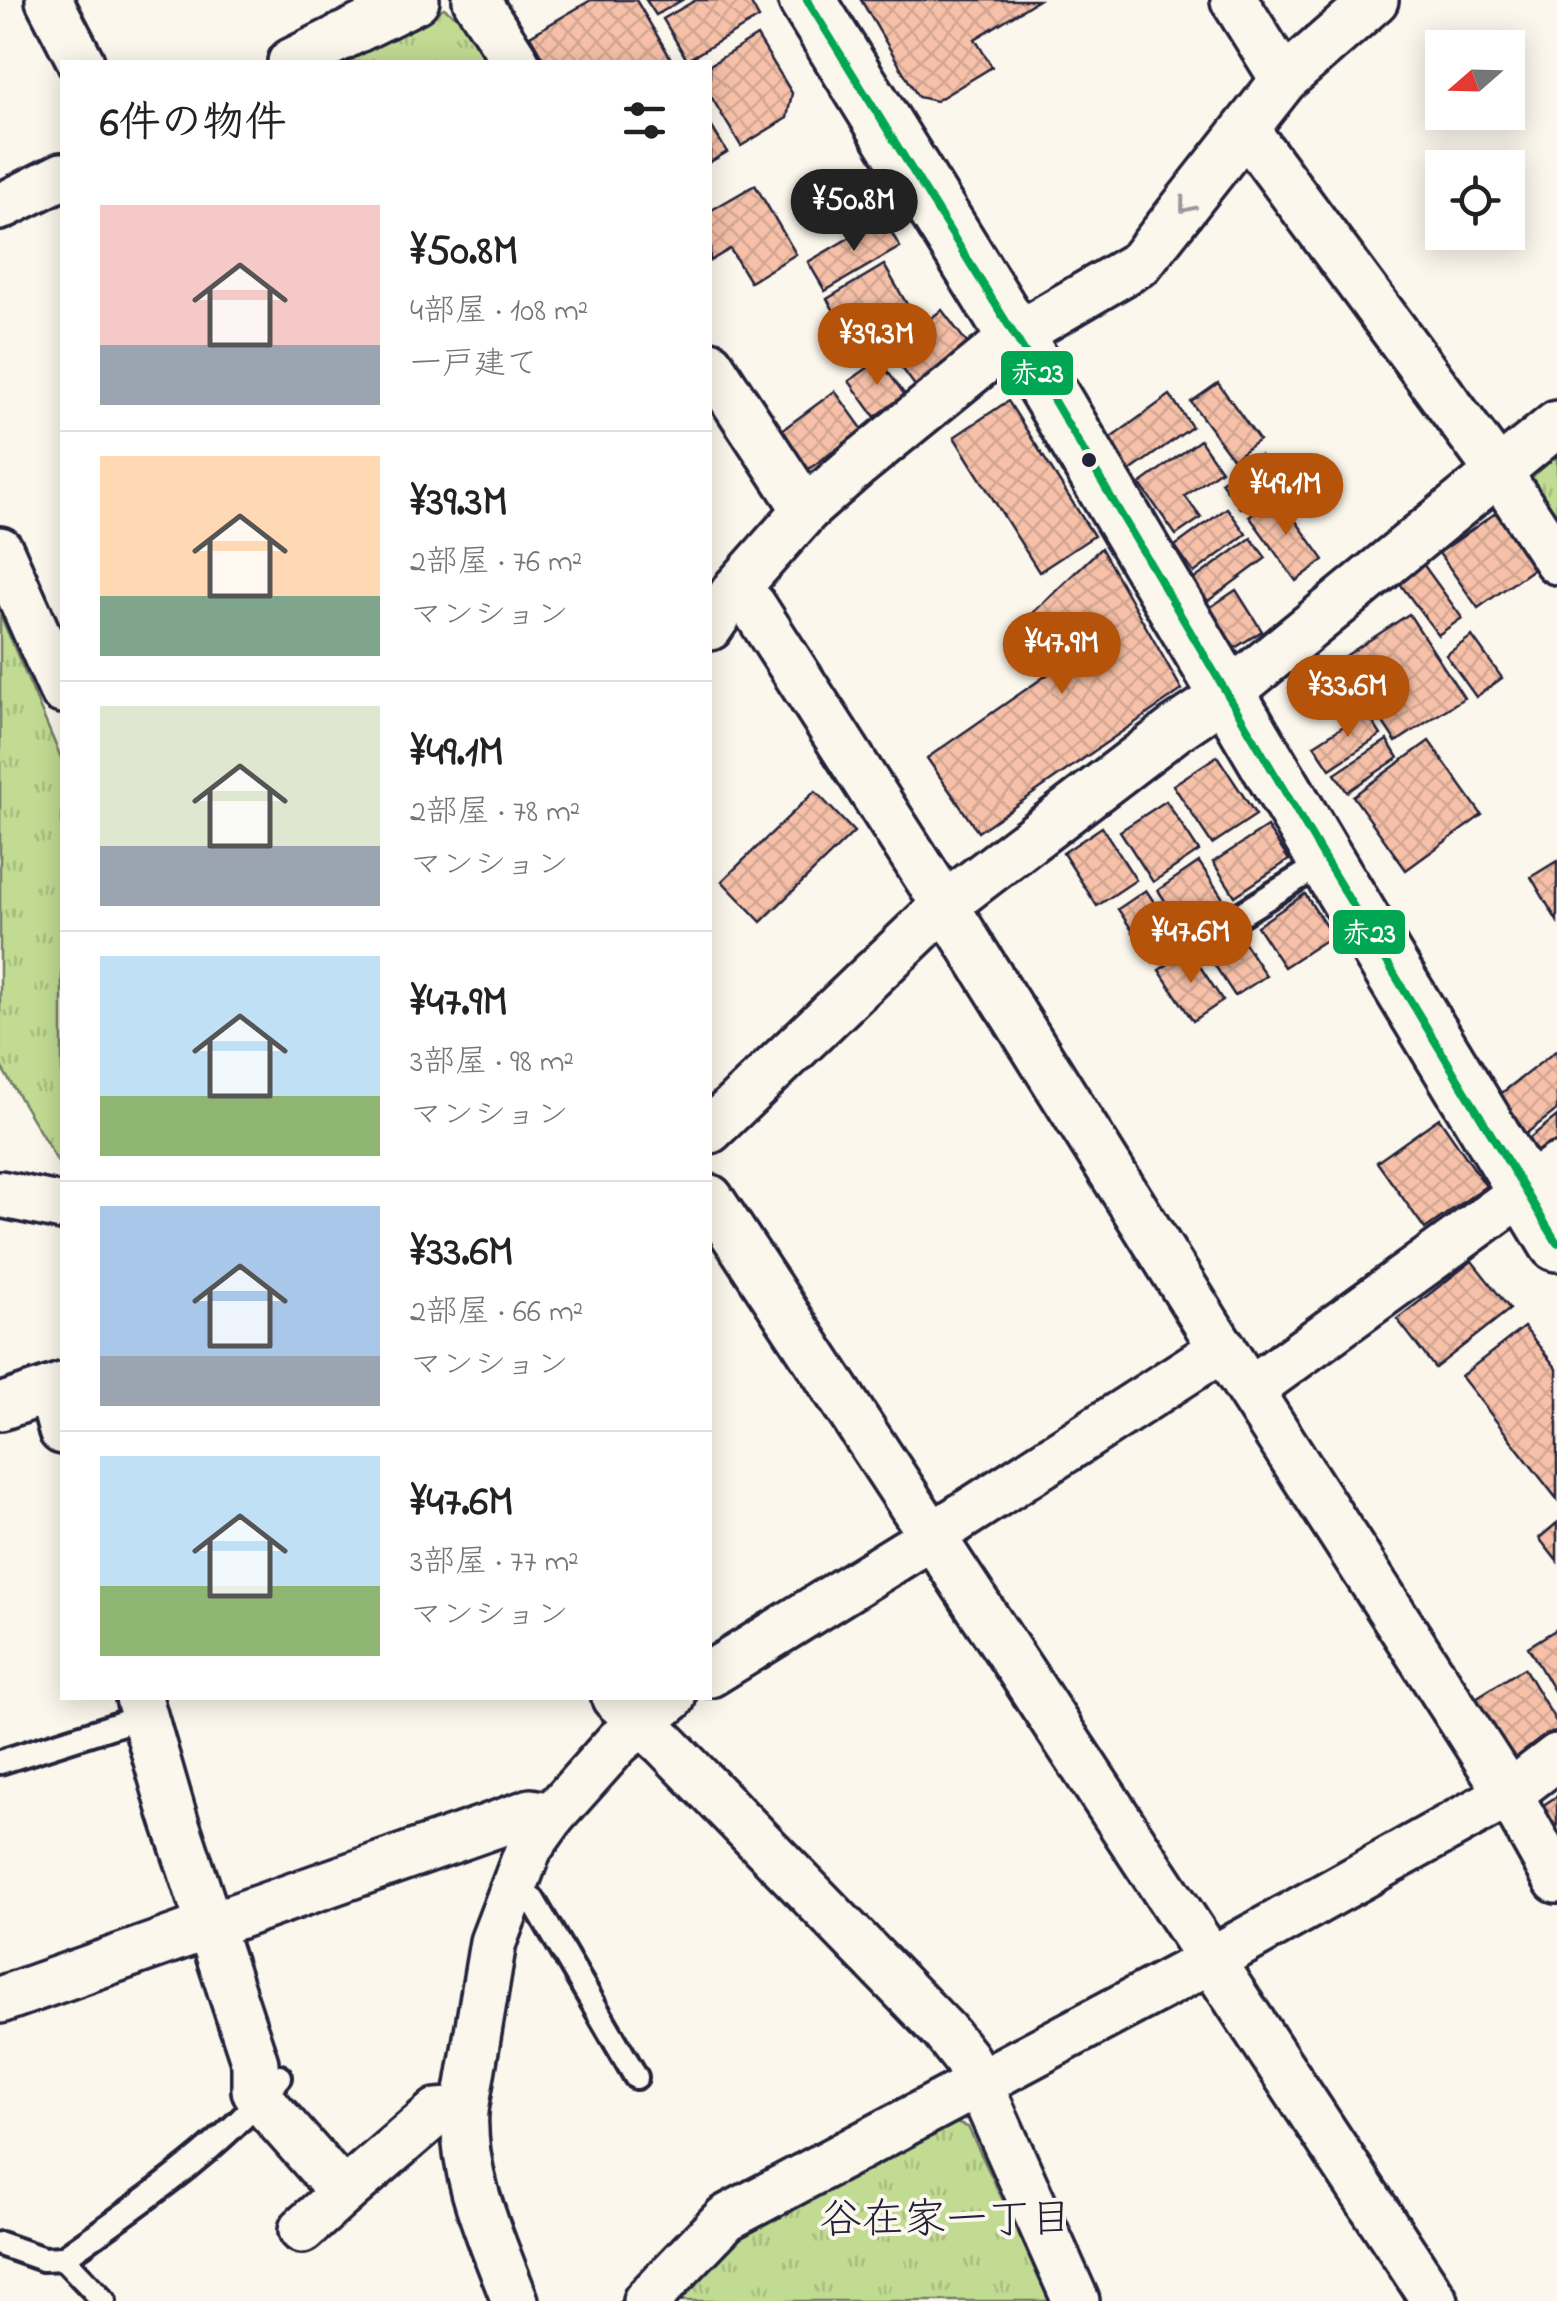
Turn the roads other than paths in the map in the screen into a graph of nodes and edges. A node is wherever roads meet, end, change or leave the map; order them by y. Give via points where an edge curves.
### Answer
1 (49, 0) edge
2 (416, 0) edge
3 (476, 0) edge
4 (807, 0) edge
5 (1234, 0) edge
6 (1375, 0) edge
7 (80, 60) edge
8 (296, 60) edge
9 (515, 60) edge
10 (1284, 80) junction
11 (1246, 130) junction
12 (60, 177) edge
13 (0, 207) edge
14 (1015, 336) junction
15 (712, 367) edge
16 (1557, 424) edge
17 (1498, 471) junction
18 (806, 510) junction
19 (0, 550) edge
20 (1557, 561) edge
21 (736, 589) junction
22 (712, 623) edge
23 (50, 626) edge
24 (60, 679) edge
25 (1228, 692) junction
26 (1326, 860) junction
27 (945, 905) junction
28 (1204, 937) dead end
29 (712, 1128) edge
30 (1541, 1178) edge
31 (0, 1194) edge
32 (712, 1201) edge
33 (60, 1207) edge
34 (1557, 1243) edge
35 (1222, 1348) junction
36 (1250, 1390) junction
37 (59, 1402) edge
38 (0, 1407) edge
39 (932, 1536) junction
40 (712, 1673) edge
41 (642, 1706) edge
42 (141, 1707) edge
43 (1557, 1757) edge
44 (0, 1762) edge
45 (1509, 1794) junction
46 (552, 1816) junction
47 (1557, 1880) edge
48 (512, 1888) junction
49 (210, 1926) junction
50 (1211, 1960) junction
51 (0, 2000) edge
52 (636, 2076) dead end
53 (979, 2082) junction
54 (270, 2089) junction
55 (465, 2110) junction
56 (343, 2193) junction
57 (302, 2230) dead end
58 (0, 2244) edge
59 (63, 2258) junction
60 (104, 2301) edge
61 (514, 2301) edge
62 (646, 2301) edge
63 (1076, 2301) edge
64 (1435, 2301) edge

1 - 7 street
2 - 8 street
3 - 9 street
4 - 14 street
5 - 10 street
6 - 10 street
10 - 11 street
11 -> 14 street via 1140,263
11 - 17 street
12 - 13 street
14 - 18 street
14 - 25 street
15 - 18 street
16 - 17 street
17 - 20 street
17 - 25 street
18 - 21 street
19 - 23 street
21 - 22 street
21 - 27 street
23 - 24 street
25 - 26 street
25 - 27 street
26 - 28 lane
26 - 30 street
27 - 29 street
27 - 35 street
30 - 34 street
30 - 36 street
31 - 33 street
32 - 39 street
35 - 36 street
35 - 39 street
36 - 45 street
37 - 38 street
39 - 40 street
39 - 50 street
41 - 46 street
41 - 53 street via 664,1743 944,2031
42 - 44 lane
42 - 49 street
43 - 45 street
45 - 47 street
45 - 50 street
46 - 48 street
46 - 49 street via 532,1812
48 - 52 lane via 533,1900
48 - 55 street via 493,1942
49 - 51 street
49 - 54 street via 255,2064 255,2090
50 - 53 street
50 - 64 street
53 - 62 street via 726,2218
53 - 63 street
54 - 56 street
54 - 59 lane via 165,2185
55 - 56 street via 437,2112
55 - 61 street via 463,2138 476,2196
56 - 57 street
58 - 59 lane via 43,2259
59 - 60 lane

